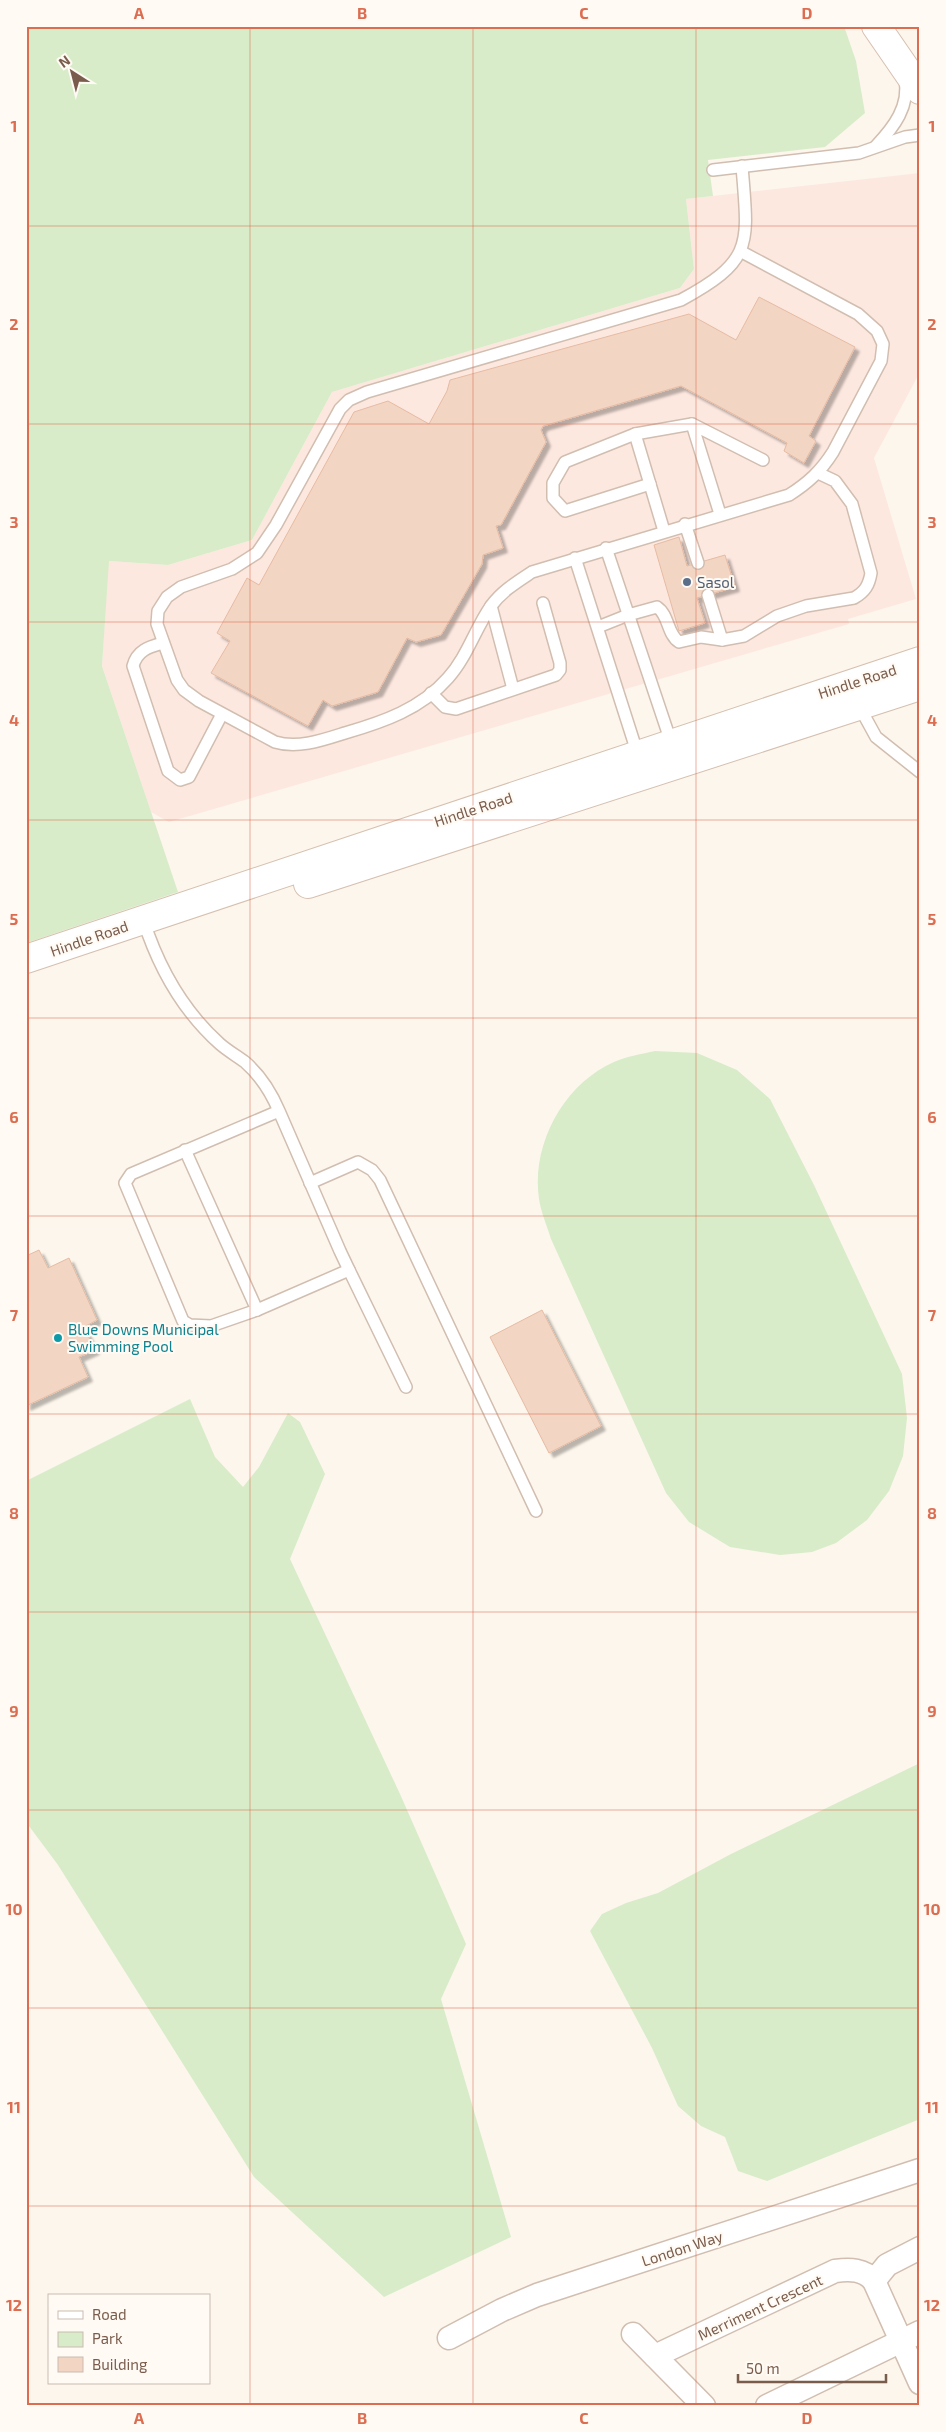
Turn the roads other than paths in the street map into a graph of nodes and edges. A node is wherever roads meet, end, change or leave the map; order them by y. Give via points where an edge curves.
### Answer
1 (876, 26) edge
2 (894, 26) edge
3 (911, 63) edge
4 (920, 90) edge
5 (920, 136) edge
6 (875, 147) junction
7 (742, 166) junction
8 (713, 170) dead end
9 (740, 251) junction
10 (692, 424) junction
11 (635, 434) junction
12 (764, 460) dead end
13 (818, 473) junction
14 (650, 484) junction
15 (720, 514) junction
16 (686, 524) junction
17 (664, 531) junction
18 (606, 548) junction
19 (576, 558) junction
20 (698, 564) dead end
21 (708, 595) dead end
22 (543, 603) dead end
23 (492, 606) junction
24 (628, 615) junction
25 (598, 627) junction
26 (722, 640) junction
27 (163, 643) junction
28 (920, 661) edge
29 (920, 686) edge
30 (513, 689) junction
31 (432, 693) junction
32 (859, 706) junction
33 (222, 714) junction
34 (675, 754) junction
35 (641, 765) junction
36 (920, 772) edge
37 (145, 926) junction
38 (26, 959) edge
39 (26, 969) edge
40 (279, 1112) junction
41 (185, 1150) junction
42 (310, 1183) junction
43 (349, 1270) junction
44 (257, 1310) junction
45 (406, 1387) dead end
46 (536, 1511) dead end
47 (920, 2170) edge
48 (920, 2248) edge
49 (871, 2278) junction
50 (634, 2334) dead end
51 (910, 2337) edge
52 (449, 2338) dead end
53 (655, 2356) junction
54 (920, 2383) edge
55 (704, 2406) edge
56 (767, 2406) edge

1 - 3 main road
2 - 3 main road
3 - 4 main road
3 - 6 lane via 904,105 891,130
5 - 6 lane via 905,137
6 - 7 lane via 859,153
7 - 8 lane
7 - 9 lane via 746,238
9 - 13 lane via 858,314 877,331 882,344 881,361 833,452
9 - 27 lane via 722,276 681,300 349,400 340,409 257,553 232,569 182,587 167,596 158,611 157,624
10 - 11 lane
10 - 12 lane
10 - 15 lane
11 - 14 lane
11 - 14 lane via 565,462 553,482 553,498 564,511
13 - 15 lane via 789,494
13 - 26 lane via 835,481 852,504 871,573 865,590 854,598 806,606 777,616 744,636
14 - 17 lane
15 - 16 lane
16 - 17 lane
16 - 20 lane
17 - 18 lane
18 - 19 lane
18 - 24 lane
19 - 23 lane via 532,572 508,588
19 - 25 lane
21 - 26 lane
22 - 30 lane via 560,670 556,675
23 - 30 lane
23 - 31 lane via 462,660
24 - 25 lane
24 - 26 lane via 657,607 679,642 701,638
24 - 34 lane
25 - 35 lane
27 - 33 lane via 184,690
27 - 33 lane via 140,652 133,666 171,775 180,780 189,777
28 - 34 main road, Hindle Road
29 - 32 main road, Hindle Road
30 - 31 lane via 451,710
31 - 33 lane via 385,721 324,740 287,746
32 - 34 main road, Hindle Road
32 - 36 lane via 876,737
34 - 35 main road, Hindle Road
35 - 37 main road, Hindle Road
37 - 38 main road, Hindle Road
37 - 39 main road, Hindle Road
37 - 40 lane via 171,983 197,1020 252,1069 272,1094
40 - 41 lane
40 - 42 lane
41 - 44 lane
41 - 44 lane via 131,1174 125,1183 183,1321 190,1326 211,1326
42 - 43 lane
42 - 46 lane via 358,1162 372,1170 380,1180
43 - 44 lane
43 - 45 lane
47 - 52 street, London Way via 537,2295
48 - 49 street via 887,2265
49 - 51 street
49 - 53 street, Merriment Crescent via 851,2270 835,2271
50 - 53 street
51 - 54 street
51 - 56 street
53 - 55 street

